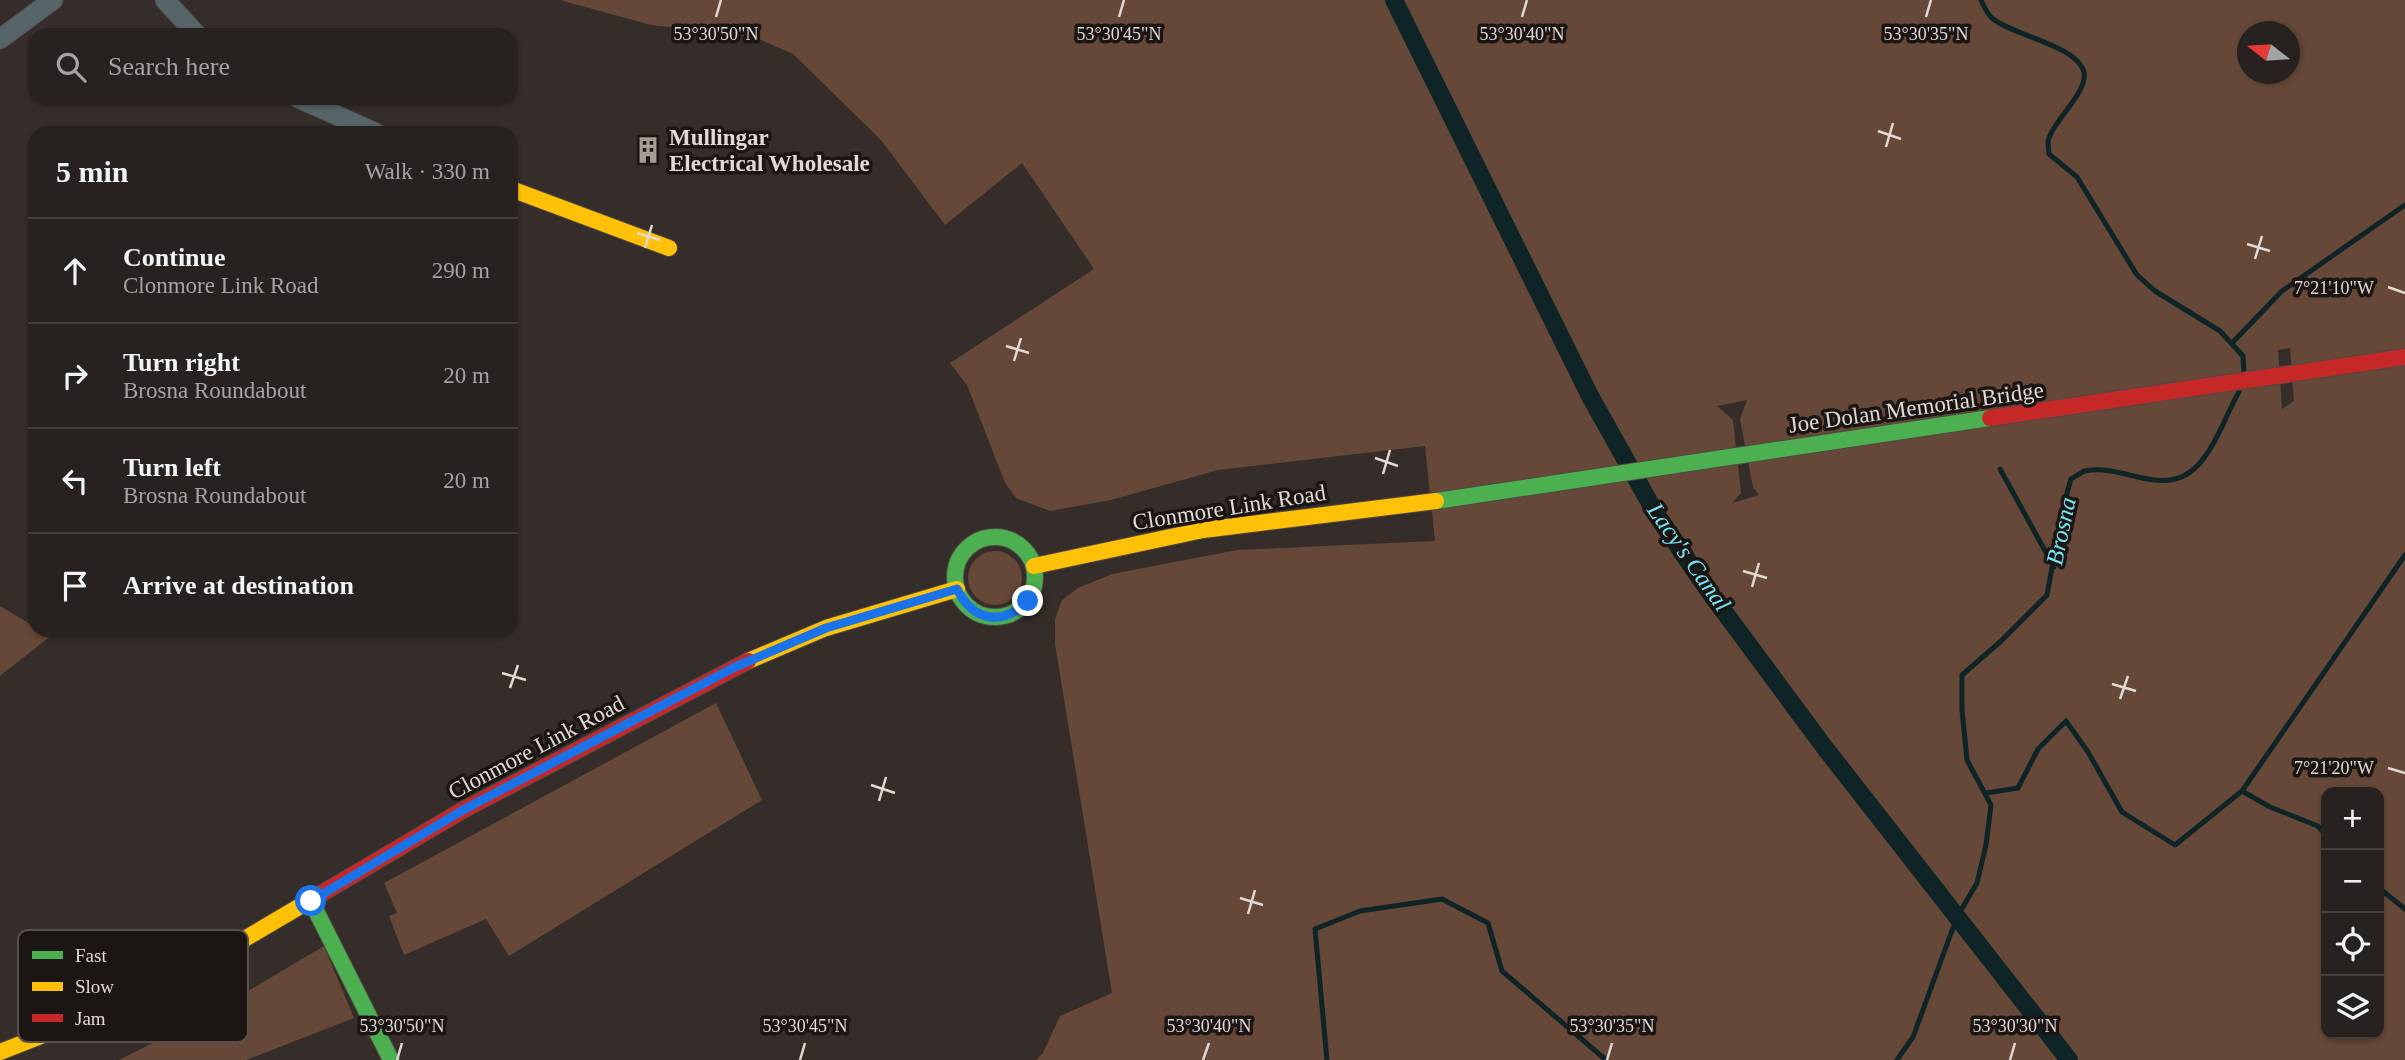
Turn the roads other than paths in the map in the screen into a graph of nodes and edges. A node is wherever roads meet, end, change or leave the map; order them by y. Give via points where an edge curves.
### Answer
1 (53, 0) edge
2 (165, 0) edge
3 (191, 28) edge
4 (0, 39) edge
5 (314, 105) edge
6 (360, 126) edge
7 (518, 192) edge
8 (669, 248) dead end
9 (2405, 357) edge
10 (1433, 501) joint
11 (1034, 566) junction
12 (957, 589) junction
13 (311, 901) junction
14 (248, 937) edge
15 (25, 1042) edge
16 (0, 1052) edge
17 (391, 1060) edge

1 - 4 street
2 - 3 street
5 - 6 street
7 - 8 main road
9 - 10 main road, Joe Dolan Memorial Bridge
10 - 11 main road, Clonmore Link Road via 1203,530
11 - 12 main road via 1036,578 1028,601 1009,615 984,616 972,610
11 - 12 main road via 1029,554 1008,538 982,539 962,553
12 - 13 main road, Clonmore Link Road via 826,628 735,667 463,810
13 - 14 main road, Clonmore Link Road
13 - 17 main road
15 - 16 main road, Clonmore Link Road

